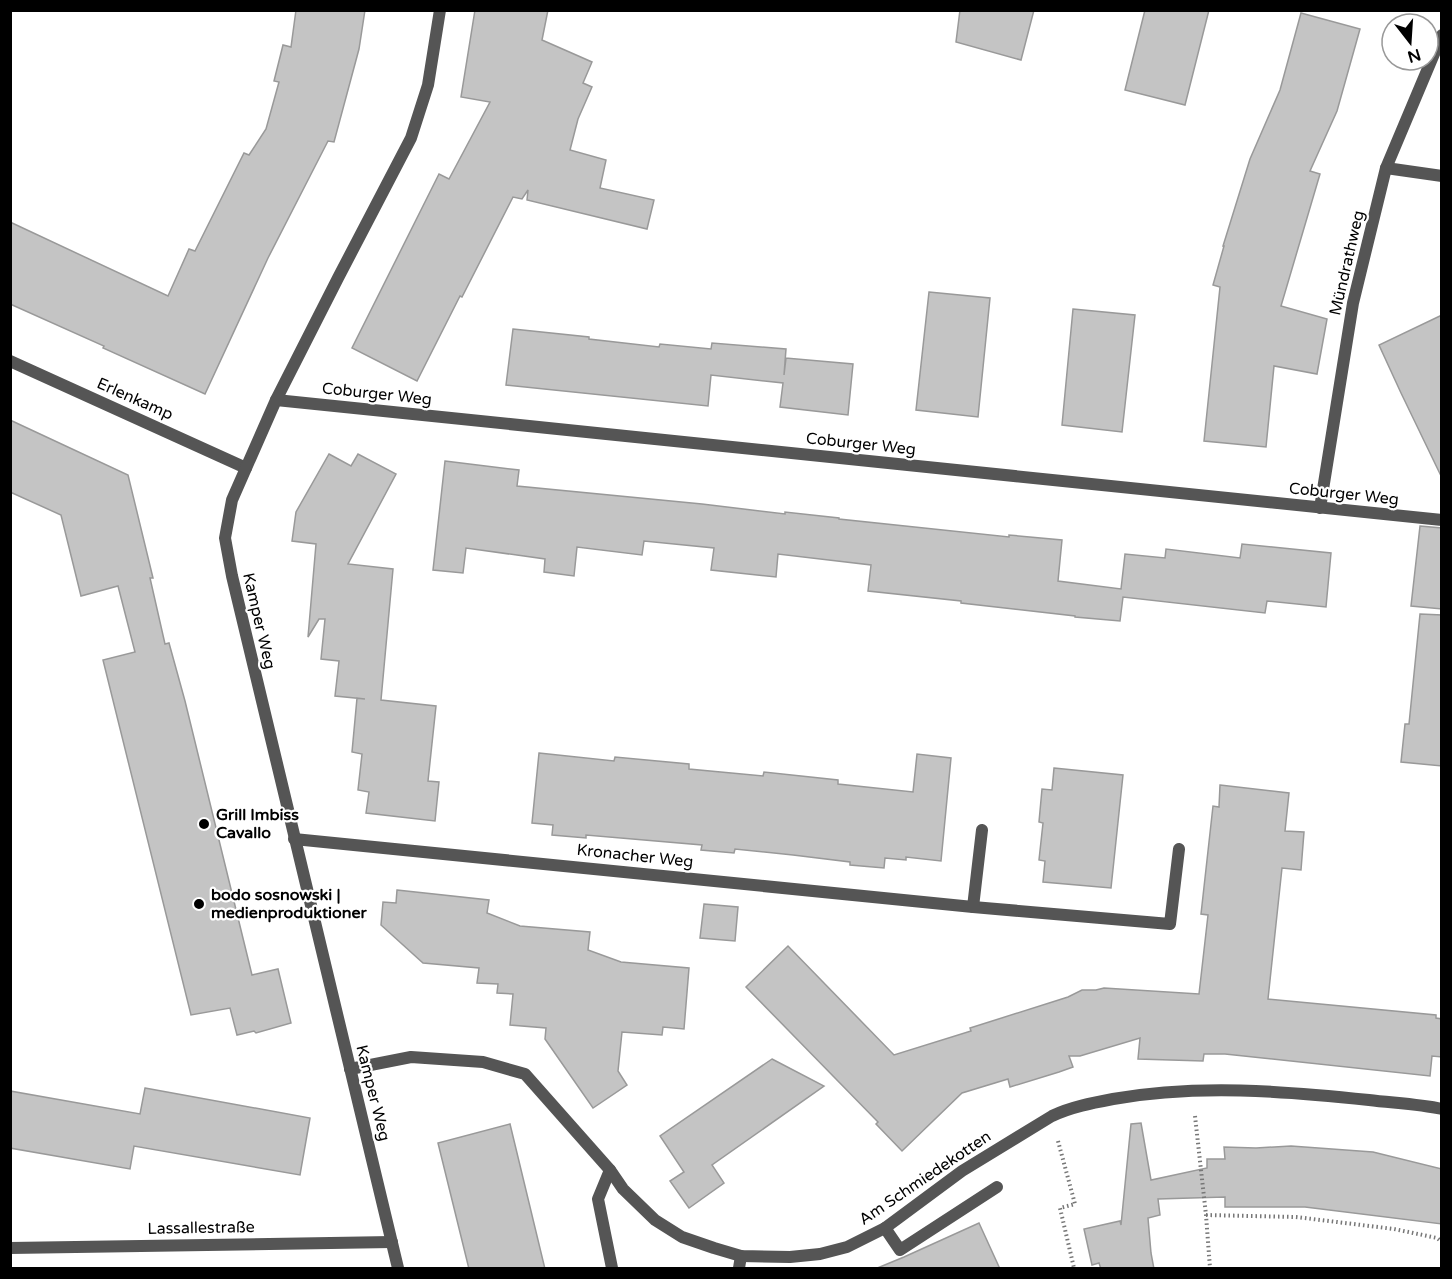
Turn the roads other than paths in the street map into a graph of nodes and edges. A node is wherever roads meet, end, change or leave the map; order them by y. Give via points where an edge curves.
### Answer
1 (440, 10) edge
2 (1442, 35) edge
3 (1386, 168) junction
4 (1442, 176) edge
5 (10, 361) edge
6 (276, 400) junction
7 (246, 468) junction
8 (1320, 508) junction
9 (1442, 520) edge
10 (982, 830) dead end
11 (294, 839) junction
12 (1179, 849) dead end
13 (973, 907) junction
14 (350, 1069) junction
15 (1442, 1109) edge
16 (610, 1170) junction
17 (997, 1187) dead end
18 (885, 1228) junction
19 (392, 1242) junction
20 (10, 1248) edge
21 (741, 1256) junction
22 (398, 1269) edge
23 (612, 1269) edge
24 (739, 1269) edge

1 - 6 street, Kamper Weg via 428,85 411,138
2 - 3 street, Mündrathweg
3 - 4 street
3 - 8 street, Mündrathweg via 1353,303
5 - 7 street, Erlenkamp
6 - 7 street, Kamper Weg
6 - 8 street, Coburger Weg
7 - 11 street, Kamper Weg via 232,500 225,538
8 - 9 street, Coburger Weg
10 - 13 street
11 - 13 street, Kronacher Weg
11 - 14 street, Kamper Weg
12 - 13 street, Kronacher Weg via 1170,924
14 - 16 street, Am Schmiedekotten via 411,1057 483,1062 525,1074
14 - 19 street, Kamper Weg
15 - 18 street, Am Schmiedekotten via 1313,1094 1248,1091 1193,1091 1093,1103 1052,1116 962,1171
16 - 21 street, Am Schmiedekotten via 623,1189 655,1220 682,1237
16 - 23 street via 598,1199
17 - 18 street via 900,1250
18 - 21 street, Am Schmiedekotten via 847,1247 820,1254
19 - 20 street, Lassallestraße
19 - 22 street, Kamper Weg
21 - 24 street

